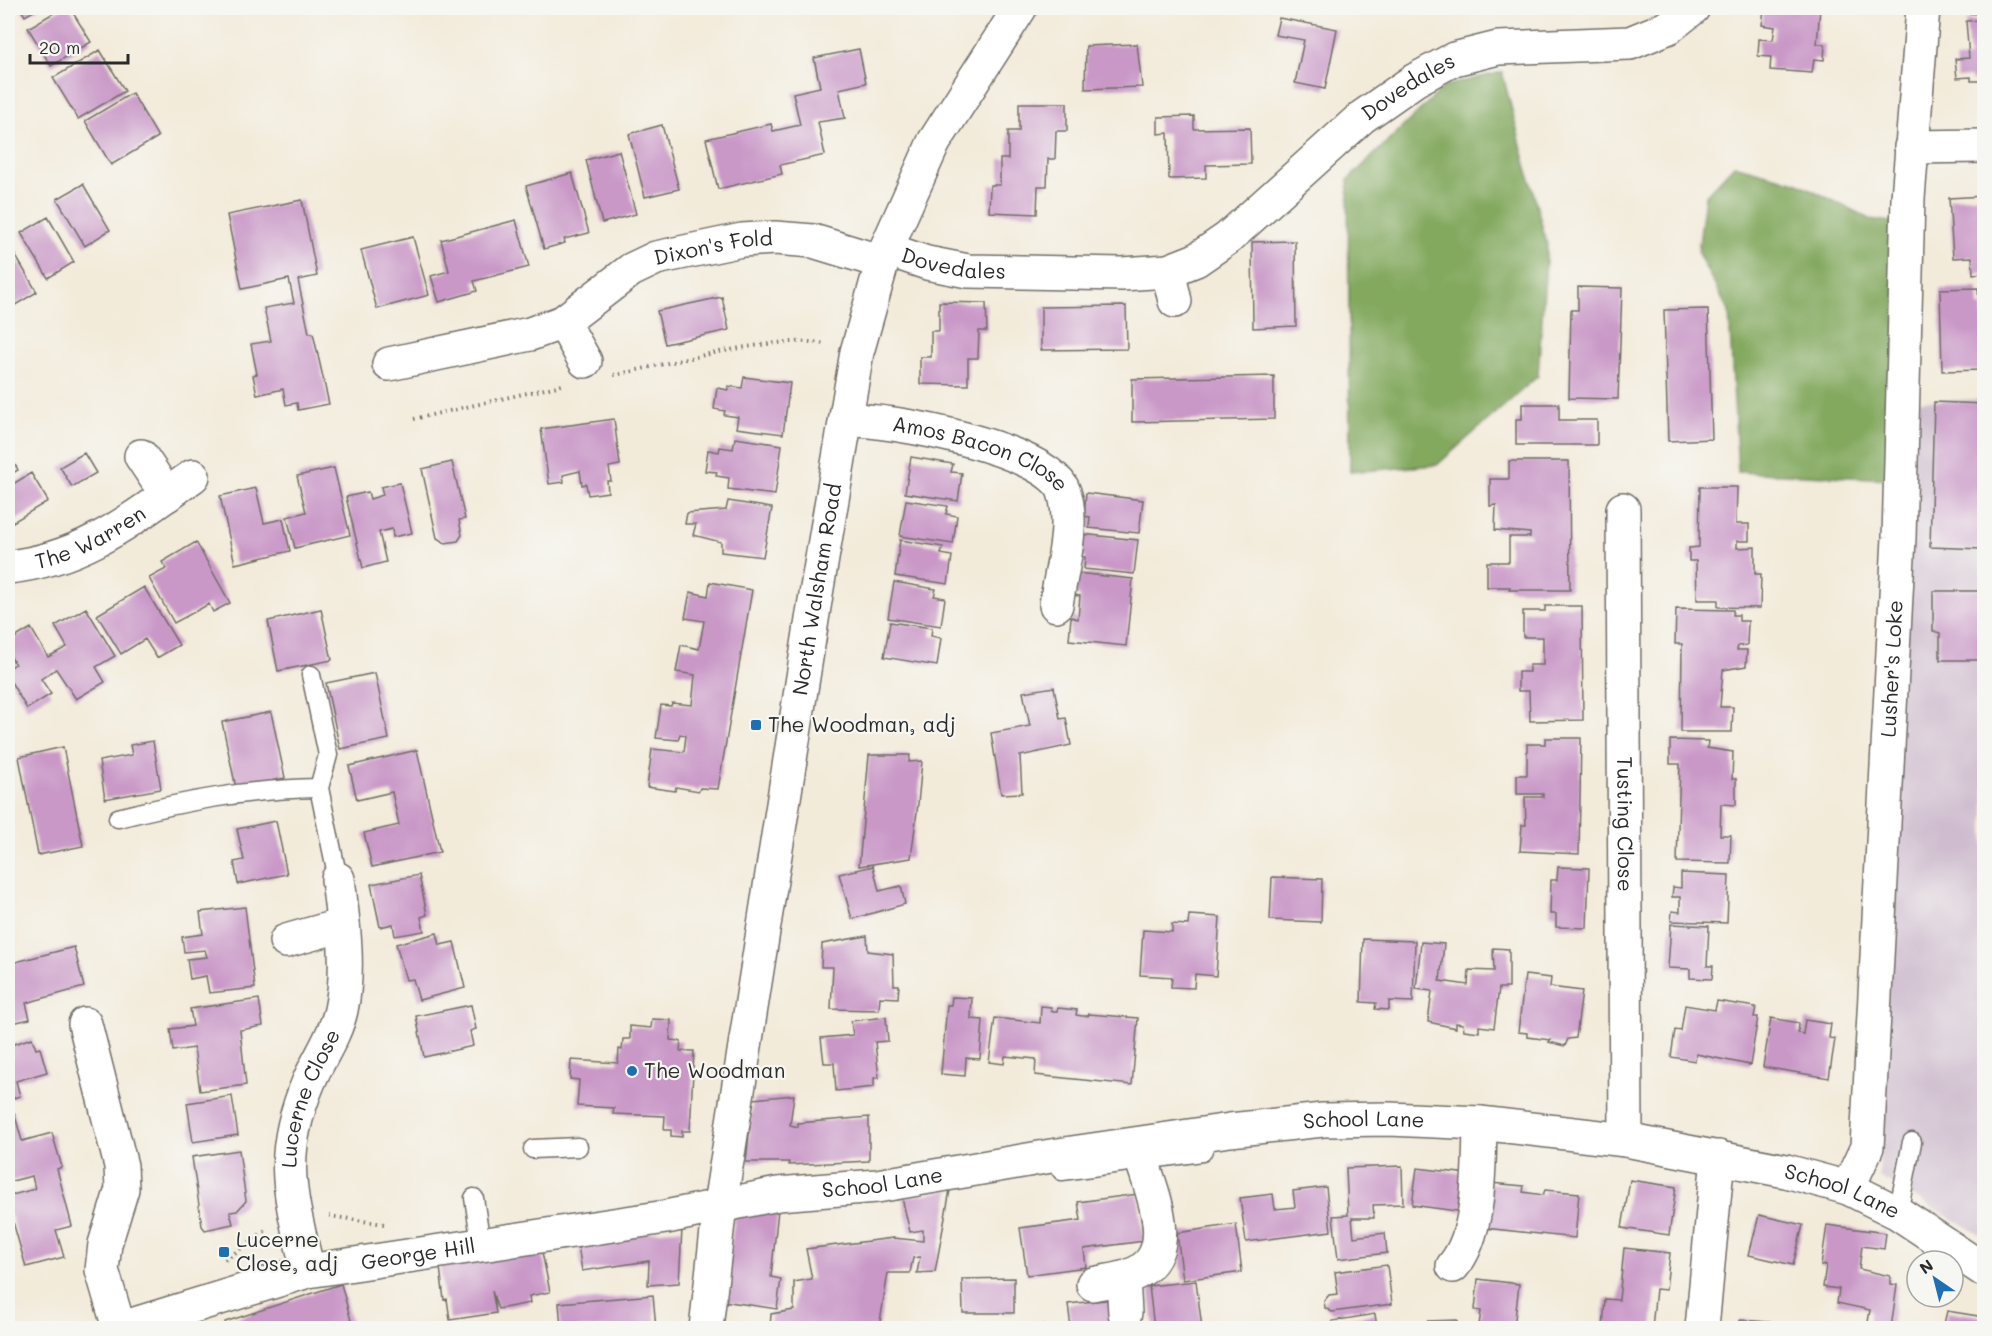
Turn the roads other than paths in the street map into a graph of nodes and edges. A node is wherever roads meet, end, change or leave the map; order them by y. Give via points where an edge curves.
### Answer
1 (1020, 8) edge
2 (1693, 8) edge
3 (1923, 8) edge
4 (1984, 146) edge
5 (1911, 147) junction
6 (884, 256) junction
7 (563, 322) junction
8 (388, 364) dead end
9 (585, 374) road end
10 (846, 420) junction
11 (141, 456) dead end
12 (1623, 509) dead end
13 (8, 567) edge
14 (1056, 605) dead end
15 (311, 675) dead end
16 (319, 788) junction
17 (118, 818) dead end
18 (338, 879) joint
19 (343, 925) junction
20 (286, 941) dead end
21 (85, 1024) dead end
22 (1480, 1123) junction
23 (1210, 1133) junction
24 (1626, 1140) junction
25 (1912, 1142) dead end
26 (578, 1147) dead end
27 (533, 1149) dead end
28 (1051, 1156) junction
29 (1718, 1157) junction
30 (1142, 1160) junction
31 (1848, 1188) junction
32 (474, 1198) dead end
33 (720, 1205) junction
34 (1898, 1213) junction
35 (481, 1244) junction
36 (1453, 1266) dead end
37 (1984, 1270) edge
38 (308, 1271) junction
39 (1125, 1313) dead end
40 (120, 1329) edge
41 (706, 1329) edge
42 (1702, 1329) edge

1 - 6 street, North Walsham Road via 934,142
2 - 6 street, Dovedales via 1669,27 1630,43 1498,48 1454,59 1415,80 1362,117 1228,238 1196,260 1172,286 1122,274 968,271
3 - 5 street, Lusher's Loke
4 - 5 street
5 - 31 street, Lusher's Loke via 1899,538 1867,1147
6 - 7 street, Dixon's Fold via 813,241 742,240 656,258 631,270
6 - 10 street, North Walsham Road via 857,352
7 - 8 street, Dixon's Fold via 530,334
7 - 9 street
10 - 14 street, Amos Bacon Close via 929,432 999,448 1052,473 1064,490 1068,519
10 - 33 street, North Walsham Road
11 - 13 street, The Warren via 180,485 113,533 39,564
12 - 24 street, Tusting Close
15 - 16 lane via 328,755
16 - 17 lane via 191,799
16 - 18 lane
18 - 19 street, Lucerne Close
19 - 20 street
19 - 38 street, Lucerne Close via 341,1012 290,1132 287,1174
21 - 40 street via 107,1057 121,1166 122,1189 105,1244 102,1270
22 - 23 street, School Lane via 1323,1120
22 - 24 street, School Lane
22 - 36 street via 1470,1231 1463,1254
23 - 28 street, School Lane
23 - 30 lane via 1202,1152
24 - 29 street, School Lane
25 - 34 lane
26 - 27 lane
28 - 30 lane via 1062,1171
28 - 33 street, School Lane via 906,1182 778,1194
29 - 31 street, School Lane
29 - 42 street
30 - 39 street via 1160,1221 1158,1244 1147,1266 1108,1281
31 - 34 street, School Lane
32 - 35 lane
33 - 35 street, George Hill via 666,1217
33 - 41 street, North Walsham Road
34 - 37 street, School Lane
35 - 38 street, George Hill
38 - 40 street, George Hill

